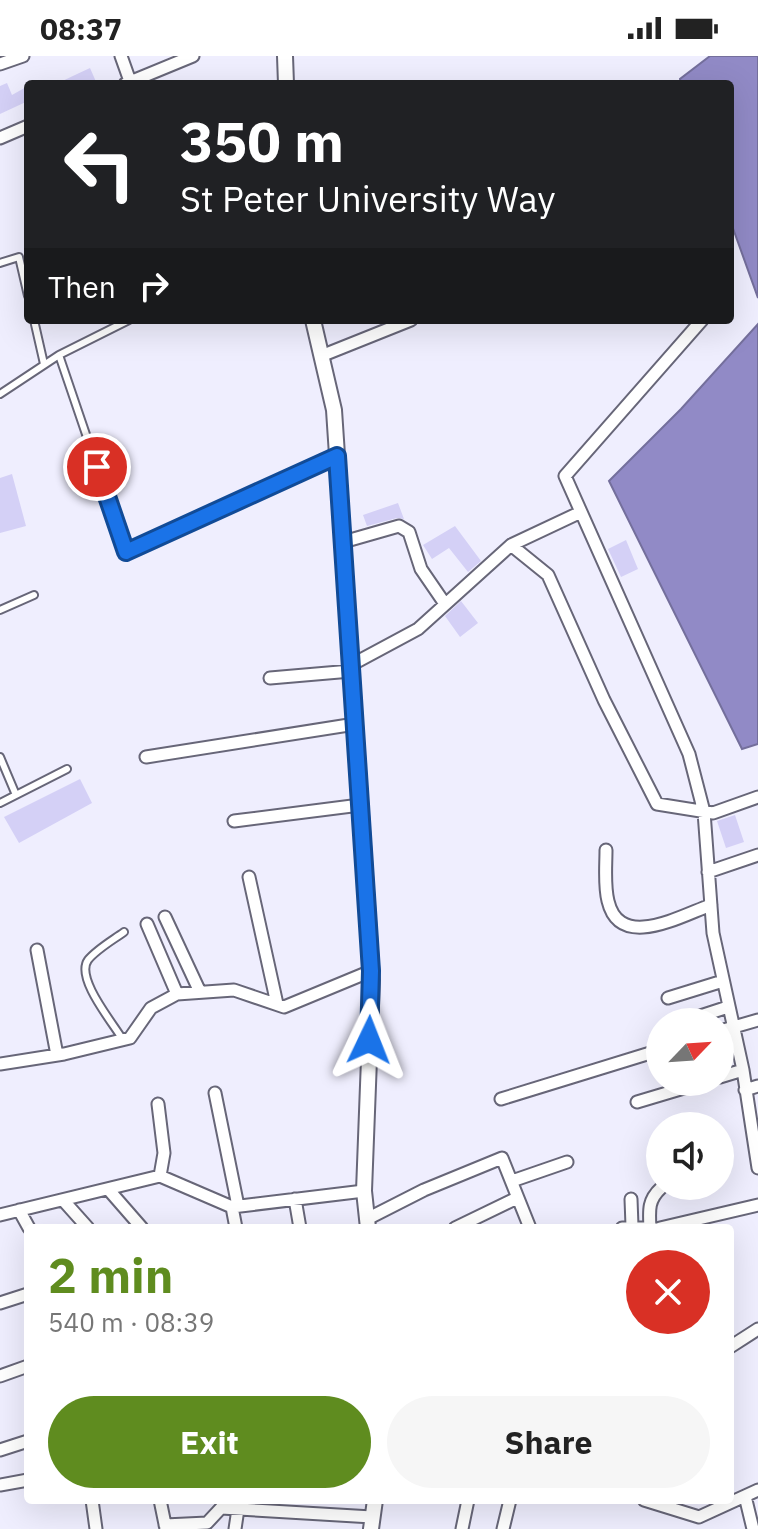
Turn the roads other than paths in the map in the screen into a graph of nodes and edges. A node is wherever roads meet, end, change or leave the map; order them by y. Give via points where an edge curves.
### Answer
1 (23, 56) edge
2 (121, 56) edge
3 (193, 56) edge
4 (285, 56) edge
5 (0, 64) edge
6 (128, 80) edge
7 (136, 80) edge
8 (286, 80) edge
9 (24, 128) edge
10 (0, 138) edge
11 (0, 263) edge
12 (24, 279) edge
13 (35, 324) edge
14 (121, 324) edge
15 (314, 324) edge
16 (401, 324) edge
17 (698, 324) edge
18 (59, 355) junction
19 (321, 356) junction
20 (44, 364) junction
21 (0, 394) edge
22 (337, 456) junction
23 (581, 512) junction
24 (343, 542) junction
25 (511, 545) junction
26 (34, 595) dead end
27 (445, 604) junction
28 (0, 610) edge
29 (351, 668) junction
30 (270, 678) dead end
31 (355, 724) junction
32 (0, 757) edge
33 (146, 757) dead end
34 (67, 769) dead end
35 (16, 795) junction
36 (758, 797) edge
37 (0, 803) edge
38 (360, 805) junction
39 (704, 812) junction
40 (234, 821) dead end
41 (606, 850) dead end
42 (758, 855) edge
43 (708, 872) junction
44 (249, 877) dead end
45 (711, 905) junction
46 (165, 917) dead end
47 (147, 924) dead end
48 (124, 932) dead end
49 (37, 950) dead end
50 (371, 971) junction
51 (723, 981) junction
52 (200, 992) junction
53 (177, 994) junction
54 (668, 998) dead end
55 (277, 1004) junction
56 (728, 1007) joint
57 (725, 1008) edge
58 (758, 1020) edge
59 (734, 1028) edge
60 (123, 1040) junction
61 (734, 1049) edge
62 (646, 1054) edge
63 (57, 1055) junction
64 (0, 1064) edge
65 (743, 1070) junction
66 (734, 1073) edge
67 (758, 1086) edge
68 (745, 1090) junction
69 (215, 1093) dead end
70 (657, 1096) edge
71 (501, 1099) dead end
72 (637, 1102) dead end
73 (158, 1104) dead end
74 (567, 1162) dead end
75 (758, 1168) edge
76 (160, 1176) junction
77 (512, 1181) junction
78 (108, 1189) junction
79 (364, 1191) junction
80 (517, 1198) junction
81 (295, 1199) junction
82 (631, 1199) dead end
83 (63, 1200) junction
84 (651, 1200) edge
85 (758, 1205) edge
86 (235, 1206) junction
87 (19, 1210) junction
88 (0, 1215) edge
89 (27, 1224) edge
90 (84, 1224) edge
91 (139, 1224) edge
92 (236, 1224) edge
93 (299, 1224) edge
94 (367, 1224) edge
95 (463, 1224) edge
96 (528, 1224) edge
97 (627, 1224) edge
98 (651, 1224) edge
99 (677, 1224) edge
100 (24, 1295) edge
101 (0, 1303) edge
102 (758, 1329) edge
103 (734, 1344) edge
104 (24, 1367) edge
105 (0, 1376) edge
106 (24, 1442) edge
107 (0, 1450) edge
108 (24, 1481) edge
109 (0, 1485) edge
110 (758, 1490) edge
111 (745, 1496) junction
112 (734, 1502) edge
113 (93, 1504) edge
114 (161, 1504) edge
115 (467, 1504) edge
116 (509, 1504) edge
117 (653, 1504) edge
118 (731, 1504) edge
119 (238, 1509) junction
120 (372, 1523) edge
121 (698, 1523) edge
122 (165, 1527) edge
123 (96, 1529) edge
124 (235, 1529) edge
125 (462, 1529) edge
126 (503, 1529) edge
127 (753, 1529) edge

1 - 5 street
2 - 6 street
3 - 7 street
4 - 8 street
9 - 10 street
11 - 12 lane via 19,257
13 - 20 lane
14 - 18 lane
15 - 19 street
16 - 19 street
17 - 23 street via 565,476
18 - 20 lane
18 - 22 lane via 126,552
19 - 22 street via 334,410
20 - 21 lane
22 - 24 street
23 - 25 street
23 - 39 street via 689,754
24 - 27 street via 404,527 421,569
24 - 29 street
25 - 27 street
25 - 39 street via 548,575 657,804
26 - 28 lane
27 - 29 street via 418,629
29 - 30 street
29 - 31 street
31 - 33 street
31 - 38 street
32 - 35 lane
34 - 35 lane
35 - 37 lane
36 - 39 street
38 - 40 street
38 - 50 street
39 - 43 street
41 - 45 street via 607,897 621,924 649,927
42 - 43 street
43 - 45 street
44 - 55 street
45 - 51 street
46 - 52 street
47 - 53 street
48 - 60 lane via 88,960 85,969 88,984
49 - 63 street
50 - 55 street via 284,1007
50 - 79 street
51 - 54 street
51 - 56 street
52 - 53 street
52 - 55 street via 234,990
53 - 60 street via 151,1008
56 - 57 street
58 - 59 street
60 - 63 street
61 - 65 street
62 - 71 street
63 - 64 street
65 - 66 street
65 - 68 street
67 - 68 street
68 - 75 street
69 - 86 street
70 - 72 street
73 - 76 street via 164,1153
74 - 77 street
76 - 78 street
76 - 86 street
77 - 80 street
77 - 94 street via 502,1158 424,1190
78 - 83 street
78 - 91 street
79 - 81 street
79 - 94 street
80 - 95 street
80 - 96 street
81 - 86 street
81 - 93 street
82 - 97 street
83 - 87 street
83 - 90 street
84 - 98 street
85 - 99 street
86 - 92 street
87 - 88 street
87 - 89 street
100 - 101 street
102 - 103 street
104 - 105 street
106 - 107 street
108 - 109 street
110 - 111 street
111 - 112 street
111 - 127 street
113 - 123 street
114 - 122 street
115 - 125 street
116 - 126 street
117 - 121 street
118 - 121 street
119 - 120 street
119 - 122 street via 221,1508 207,1523
119 - 124 street

